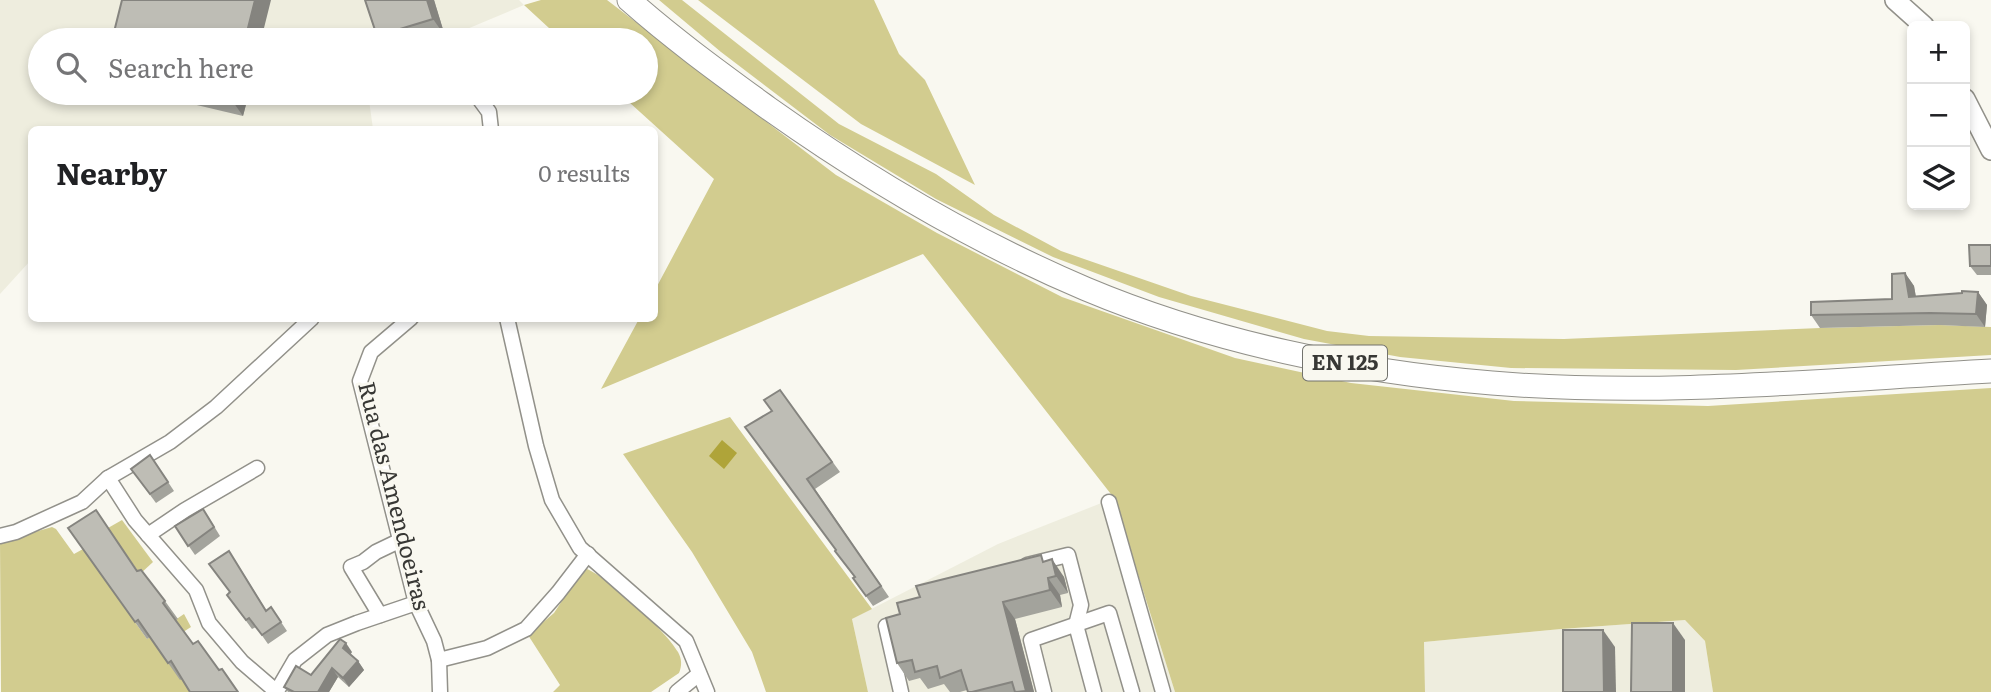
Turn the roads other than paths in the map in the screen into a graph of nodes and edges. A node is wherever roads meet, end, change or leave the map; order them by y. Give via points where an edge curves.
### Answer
1 (626, 0) edge
2 (640, 0) edge
3 (648, 0) edge
4 (1895, 0) edge
5 (1918, 21) edge
6 (699, 54) junction
7 (484, 105) edge
8 (1970, 109) edge
9 (491, 126) edge
10 (1991, 150) edge
11 (308, 322) edge
12 (406, 322) edge
13 (508, 322) edge
14 (1991, 371) edge
15 (257, 468) dead end
16 (108, 478) junction
17 (1109, 502) dead end
18 (148, 535) junction
19 (0, 536) edge
20 (401, 540) junction
21 (588, 554) junction
22 (1019, 567) edge
23 (416, 603) junction
24 (380, 615) junction
25 (1076, 625) junction
26 (886, 626) edge
27 (439, 660) junction
28 (699, 674) junction
29 (277, 691) edge
30 (440, 692) edge
31 (677, 692) edge
32 (707, 692) edge
33 (901, 692) edge
34 (1044, 692) edge
35 (1094, 692) edge
36 (1132, 692) edge
37 (1163, 692) edge

1 - 6 main road
2 - 6 main road, EN 125
3 - 6 main road
4 - 5 street
6 - 14 main road, EN 125 via 825,148 905,199 995,247 1088,290 1245,341 1398,372 1576,388
7 - 9 street
8 - 10 street
11 - 16 street via 216,407 170,442
12 - 20 street, Rua das Amendoeiras via 371,352 360,381
13 - 21 street via 552,500
15 - 18 street
16 - 18 street
16 - 19 street via 82,502
17 - 37 street
18 - 29 street via 196,590 209,623 242,662
20 - 23 street, Rua das Amendoeiras
20 - 24 street via 351,567
21 - 27 street via 526,629 487,648
21 - 28 street via 686,641
22 - 25 street via 1068,555 1081,605
23 - 24 street
23 - 27 street, Rua das Amendoeiras
24 - 29 street via 327,635 295,660
25 - 34 street via 1031,640
25 - 35 street
25 - 36 street via 1109,612
26 - 33 street
27 - 30 street, Rua das Amendoeiras
28 - 31 street
28 - 32 street

